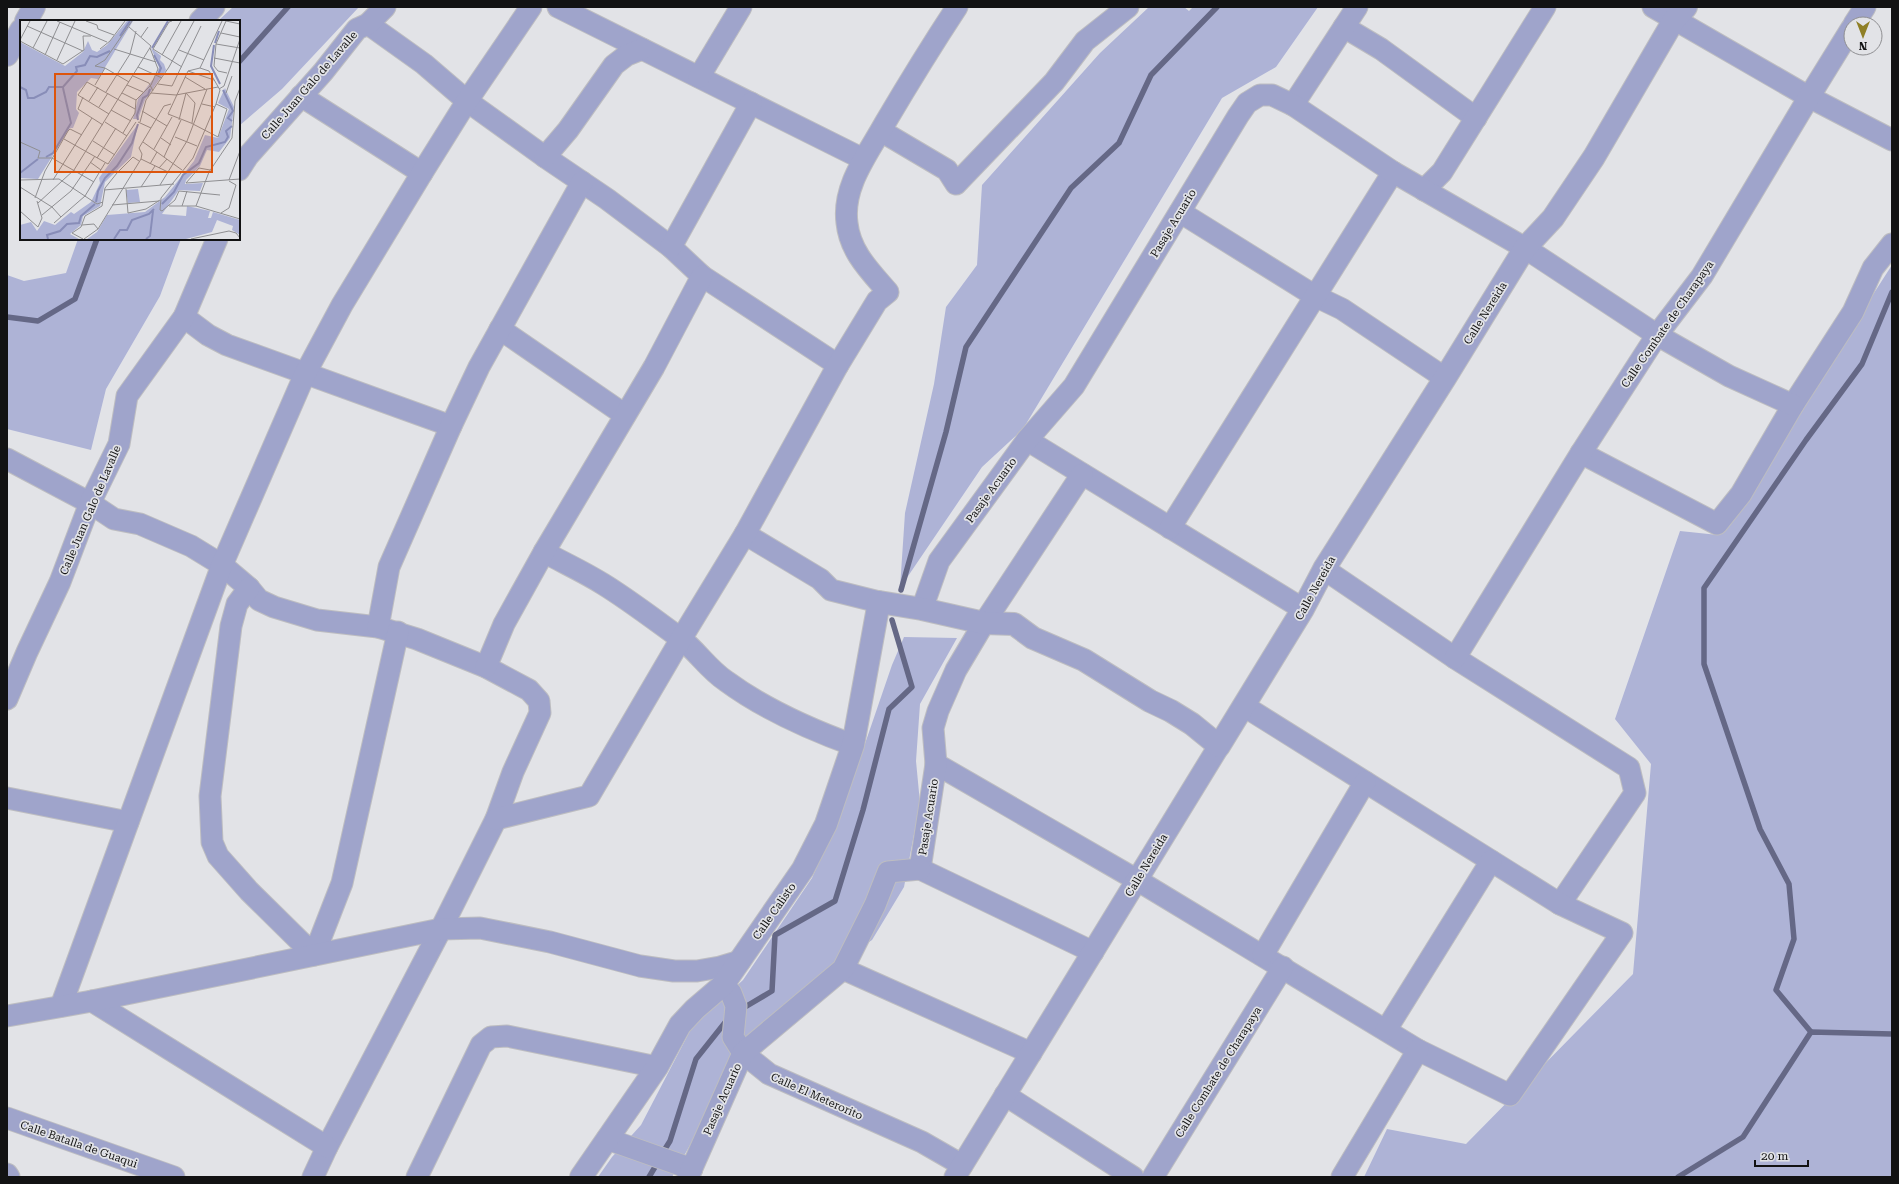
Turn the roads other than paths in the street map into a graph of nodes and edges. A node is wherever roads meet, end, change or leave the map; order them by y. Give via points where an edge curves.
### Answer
1 (34, 7) edge
2 (214, 7) edge
3 (385, 7) edge
4 (531, 7) edge
5 (558, 7) edge
6 (742, 7) edge
7 (957, 7) edge
8 (1128, 7) edge
9 (1356, 7) edge
10 (1545, 7) edge
11 (1653, 7) edge
12 (1865, 7) edge
13 (1680, 14) edge
14 (1859, 16) edge
15 (27, 20) edge
16 (201, 20) edge
17 (368, 24) junction
18 (1344, 27) junction
19 (20, 32) edge
20 (1843, 43) edge
21 (642, 49) junction
22 (7, 56) edge
23 (699, 77) junction
24 (301, 96) junction
25 (1809, 96) junction
26 (467, 101) junction
27 (751, 103) junction
28 (1293, 105) junction
29 (1476, 118) junction
30 (881, 131) junction
31 (1892, 140) edge
32 (545, 157) junction
33 (864, 159) junction
34 (240, 168) edge
35 (1393, 172) junction
36 (422, 173) junction
37 (582, 182) junction
38 (1424, 190) junction
39 (1180, 212) junction
40 (217, 240) edge
41 (1892, 244) edge
42 (671, 247) junction
43 (1525, 248) junction
44 (702, 276) junction
45 (1315, 296) junction
46 (184, 317) junction
47 (500, 329) junction
48 (1657, 335) junction
49 (838, 365) junction
50 (305, 374) junction
51 (1445, 378) junction
52 (1793, 405) junction
53 (625, 415) junction
54 (451, 426) junction
55 (1027, 440) junction
56 (1582, 452) junction
57 (7, 459) edge
58 (1082, 474) junction
59 (90, 504) junction
60 (1170, 528) junction
61 (745, 534) junction
62 (544, 552) junction
63 (222, 565) junction
64 (1324, 568) junction
65 (249, 588) junction
66 (879, 602) junction
67 (922, 609) junction
68 (1303, 610) junction
69 (984, 623) junction
70 (378, 627) junction
71 (398, 632) junction
72 (681, 639) junction
73 (1455, 658) junction
74 (486, 667) junction
75 (7, 699) edge
76 (1244, 706) junction
77 (853, 745) junction
78 (1220, 746) junction
79 (936, 764) junction
80 (1365, 782) junction
81 (7, 798) edge
82 (496, 819) junction
83 (128, 822) junction
84 (1491, 861) junction
85 (920, 869) junction
86 (1137, 880) junction
87 (1560, 904) junction
88 (441, 929) junction
89 (1093, 952) junction
90 (314, 955) junction
91 (1263, 955) junction
92 (740, 961) junction
93 (1283, 967) junction
94 (843, 969) junction
95 (723, 985) junction
96 (92, 1001) junction
97 (61, 1006) junction
98 (7, 1016) edge
99 (1386, 1030) junction
100 (1418, 1050) junction
101 (742, 1053) junction
102 (1031, 1053) junction
103 (657, 1067) junction
104 (1005, 1095) junction
105 (7, 1118) edge
106 (607, 1140) junction
107 (327, 1147) junction
108 (959, 1171) edge
109 (7, 1174) edge
110 (691, 1174) edge
111 (9, 1177) edge
112 (174, 1177) edge
113 (312, 1177) edge
114 (417, 1177) edge
115 (581, 1177) edge
116 (1133, 1177) edge
117 (1153, 1177) edge
118 (1342, 1177) edge

1 - 15 street
2 - 16 street
3 - 17 street, Calle Juan Galo de Lavalle
4 - 26 street
5 - 21 street
6 - 23 street
7 - 30 street via 915,71
8 - 30 street via 1085,42 1054,82 956,184 947,170
9 - 18 street
10 - 29 street
11 - 13 street
12 - 14 street
13 - 25 street
13 - 43 street, Calle Nereida via 1554,218
17 - 24 street, Calle Juan Galo de Lavalle via 357,29
17 - 26 street via 418,59
18 - 28 street
18 - 29 street via 1381,49
19 - 22 street
20 - 25 street, Calle Combate de Charapaya
21 - 23 street
21 - 32 street via 627,55 614,65 568,130
23 - 27 street
24 - 34 street, Calle Juan Galo de Lavalle
24 - 36 street
25 - 31 street
25 - 48 street, Calle Combate de Charapaya via 1702,276
26 - 32 street
26 - 36 street
27 - 33 street
27 - 42 street
28 - 35 street, Pasaje Acuario
28 - 39 street, Pasaje Acuario via 1272,95 1260,95 1247,103
29 - 38 street via 1442,172
30 - 33 street
32 - 37 street
33 - 49 street via 846,206 847,224 850,239 859,258 888,292 877,302
35 - 38 street, Pasaje Acuario
35 - 45 street
36 - 50 street via 342,305
37 - 42 street
37 - 47 street
38 - 43 street, Pasaje Acuario
39 - 45 street
39 - 55 street, Pasaje Acuario via 1074,386
40 - 46 street, Calle Juan Galo de Lavalle
41 - 52 street via 1873,268 1853,312
42 - 44 street
43 - 48 street, Pasaje Acuario
43 - 51 street, Calle Nereida
44 - 49 street
44 - 53 street via 654,367
45 - 51 street via 1342,309
45 - 60 street
46 - 50 street via 227,345
46 - 59 street, Calle Juan Galo de Lavalle via 127,396 119,444
47 - 53 street
47 - 54 street
48 - 52 street, Pasaje Acuario via 1729,376
48 - 56 street, Calle Combate de Charapaya
49 - 61 street
50 - 54 street
50 - 63 street
51 - 64 street, Calle Nereida
52 - 56 street via 1741,494 1716,524
53 - 62 street
54 - 70 street via 389,567
55 - 58 street
55 - 67 street, Pasaje Acuario via 939,562
56 - 73 street, Calle Combate de Charapaya
57 - 59 street
58 - 60 street
58 - 69 street, Pasaje Acuario
59 - 63 street via 114,519 140,524 191,546
59 - 75 street, Calle Juan Galo de Lavalle via 60,582 26,652
60 - 68 street
61 - 66 street via 820,579 831,590
61 - 72 street
62 - 72 street via 603,584
62 - 74 street via 504,624
63 - 65 street
63 - 83 street
64 - 68 street, Calle Nereida
64 - 73 street
65 - 70 street via 259,600 317,620
65 - 90 street via 237,604 231,626 210,796 212,842 218,856 249,891
66 - 67 street
66 - 77 street, Calle Calisto
67 - 69 street
68 - 76 street, Calle Nereida
69 - 78 street via 1014,624 1033,638 1084,660 1192,724
69 - 79 street, Pasaje Acuario via 956,670 938,711 933,728
70 - 71 street
71 - 74 street
71 - 90 street via 342,883
72 - 77 street via 726,682 822,734
72 - 82 street via 588,796
73 - 87 street via 1629,768 1635,793
74 - 82 street via 529,690 538,701 540,712 513,772
76 - 78 street, Calle Nereida
76 - 80 street
77 - 92 street, Calle Calisto via 826,824 803,869
78 - 86 street, Calle Nereida
79 - 85 street, Pasaje Acuario
79 - 86 street
80 - 84 street
80 - 91 street
81 - 83 street
82 - 88 street
83 - 97 street
84 - 87 street
84 - 99 street
85 - 89 street
85 - 94 street, Pasaje Acuario via 888,872
86 - 89 street, Calle Nereida
86 - 91 street
87 - 100 street via 1622,933 1510,1095
88 - 90 street
88 - 92 street via 480,928 550,942 640,966 674,971 697,971
88 - 107 street
89 - 102 street, Calle Nereida
90 - 96 street
91 - 93 street
92 - 95 street, Calle Calisto
93 - 99 street
93 - 117 street, Calle Combate de Charapaya
94 - 101 street, Pasaje Acuario
94 - 102 street
95 - 101 street, Calle El Meterorito via 731,993 736,1006 734,1037
95 - 103 street, Calle Calisto via 694,1009 680,1025
96 - 97 street
96 - 107 street
97 - 98 street
99 - 100 street
100 - 118 street
101 - 108 street, Calle El Meterorito via 769,1074 922,1142
101 - 110 street, Pasaje Acuario
102 - 104 street, Calle Nereida
103 - 106 street, Calle Calisto
103 - 114 street via 514,1037 491,1037 482,1045
104 - 108 street, Calle Nereida
104 - 116 street
105 - 112 street, Calle Batalla de Guaqui
106 - 110 street
106 - 115 street, Calle Calisto
107 - 113 street
109 - 111 street

